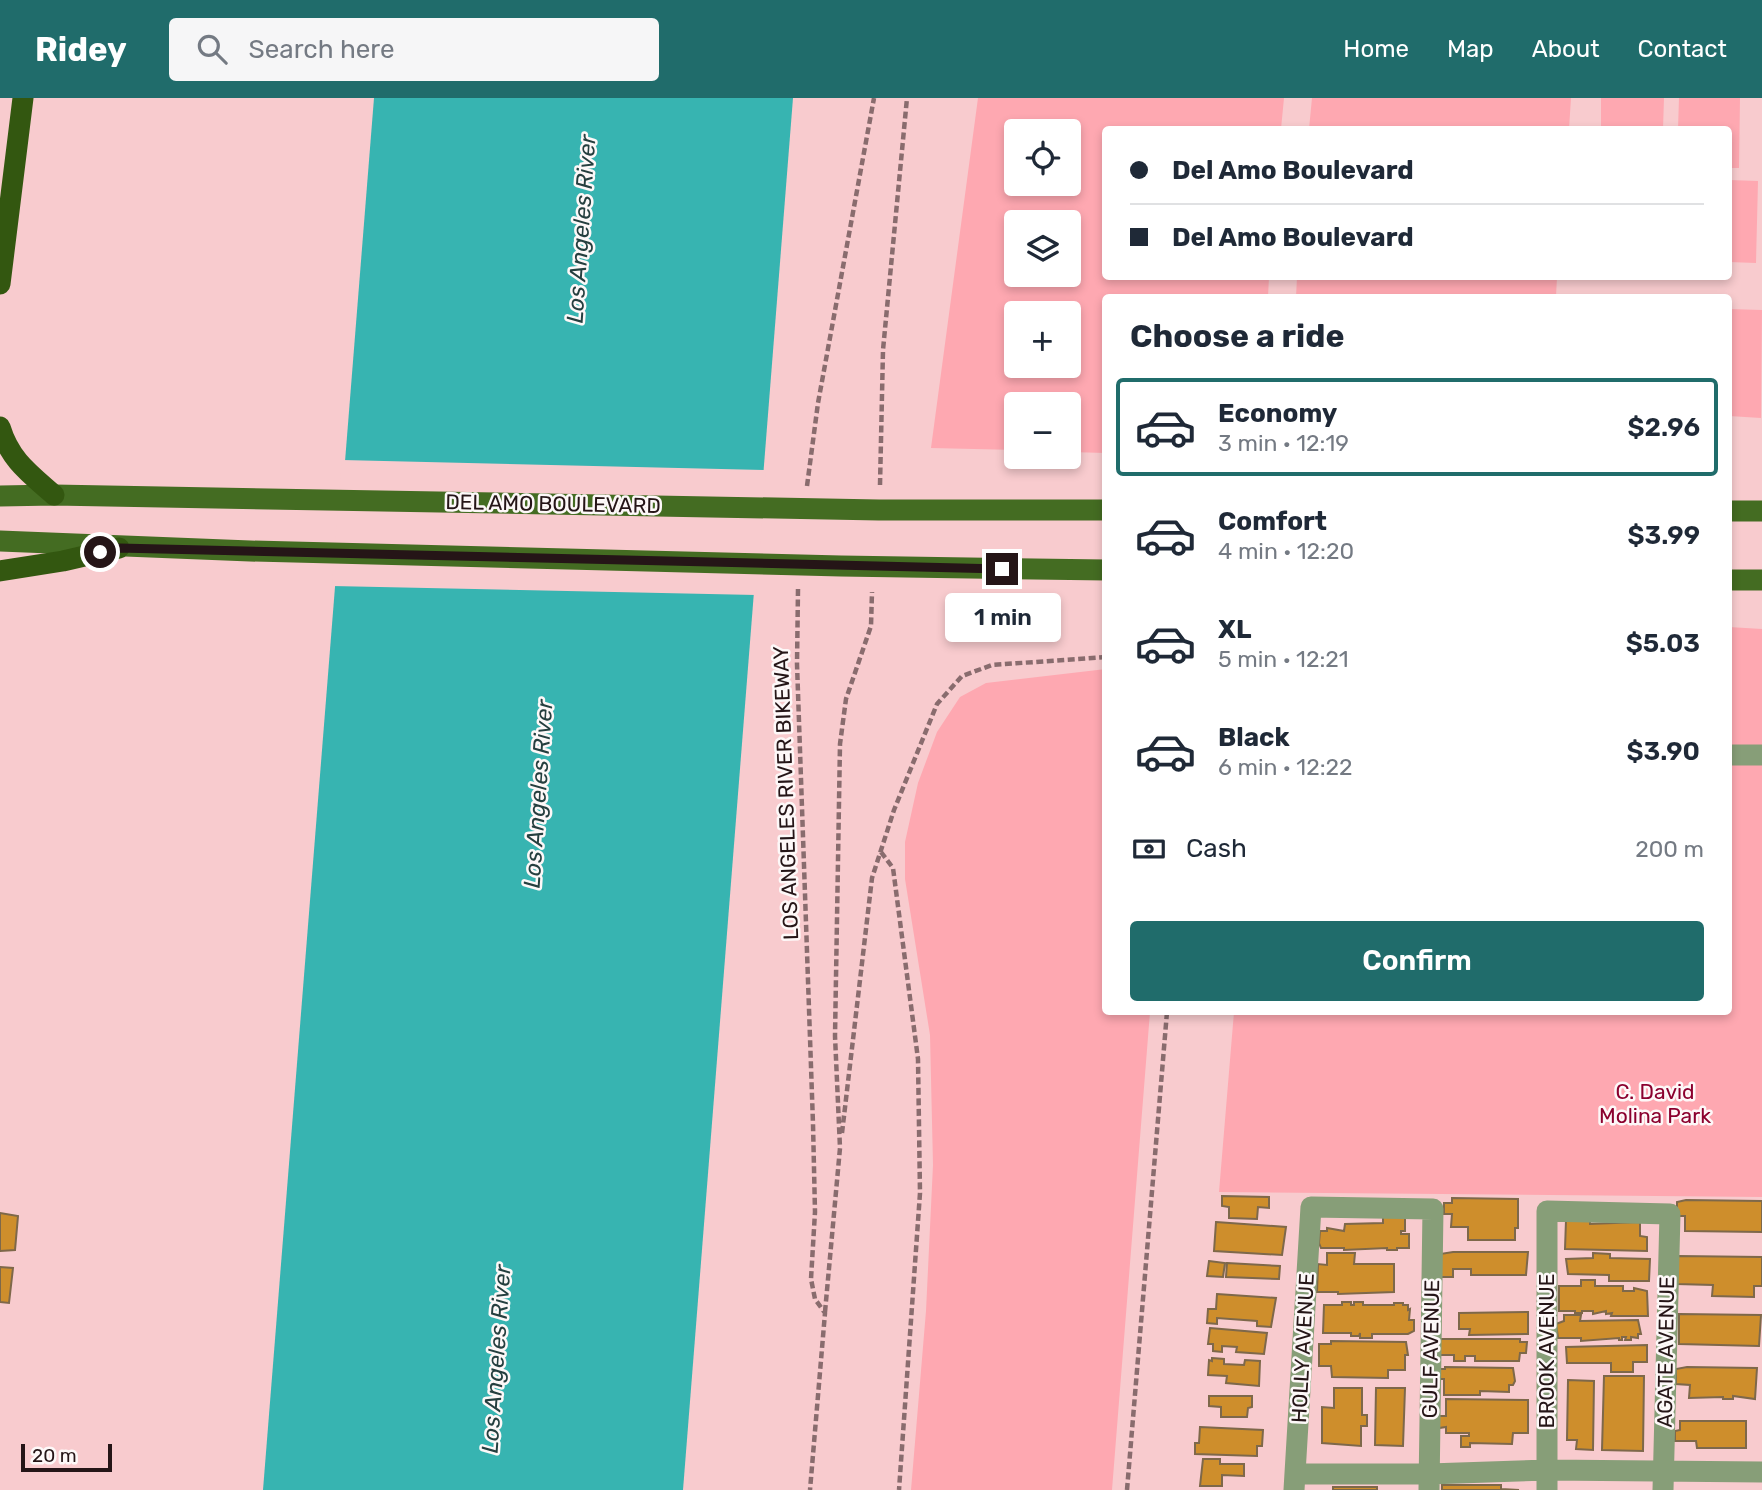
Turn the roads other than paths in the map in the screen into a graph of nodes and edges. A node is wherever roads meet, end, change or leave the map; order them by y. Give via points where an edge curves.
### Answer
1 (23, 98) edge
2 (0, 284) edge
3 (0, 427) edge
4 (54, 495) junction
5 (0, 496) edge
6 (1102, 510) edge
7 (1732, 511) edge
8 (1762, 511) edge
9 (0, 541) edge
10 (119, 548) junction
11 (1102, 570) edge
12 (0, 571) edge
13 (1732, 580) edge
14 (1762, 580) edge
15 (1732, 755) edge
16 (1762, 755) edge
17 (1311, 1207) joint
18 (1547, 1212) joint
19 (1762, 1472) edge
20 (1548, 1480) edge
21 (1663, 1481) edge
22 (1294, 1482) edge
23 (1429, 1482) edge

1 - 2 highway
3 - 4 highway via 20,466
4 - 5 main road, DEL AMO BOULEVARD
4 - 6 main road, DEL AMO BOULEVARD
7 - 8 main road
9 - 10 main road
10 - 11 main road
10 - 12 highway
13 - 14 main road
15 - 16 lane
17 - 22 lane, HOLLY AVENUE
17 - 23 lane, GULF AVENUE via 1433,1209
18 - 20 lane, BROOK AVENUE
18 - 21 lane, AGATE AVENUE via 1670,1214
19 - 21 lane
20 - 21 lane
20 - 23 lane
22 - 23 lane

